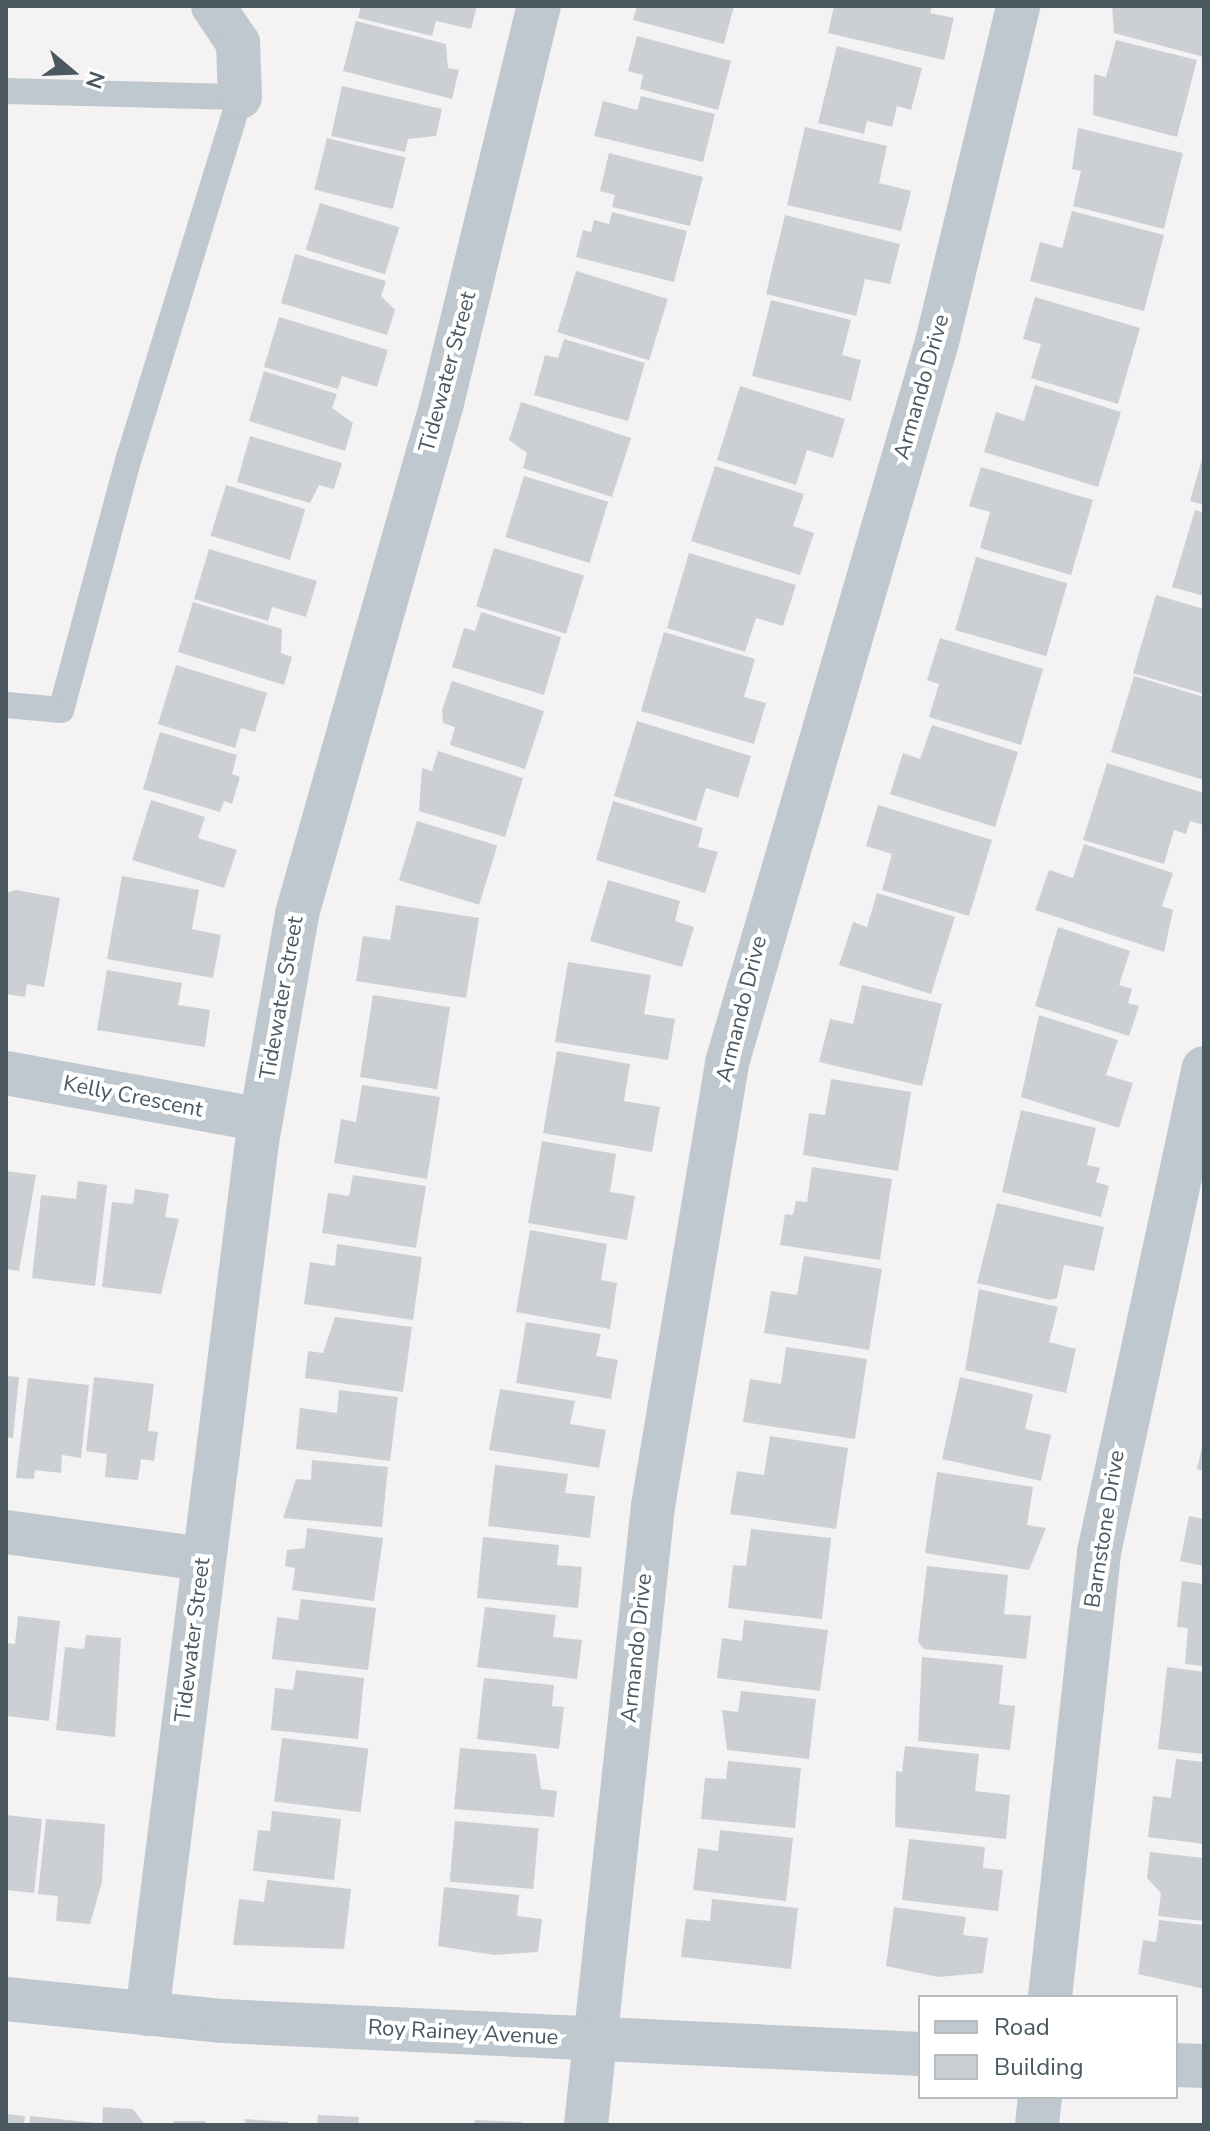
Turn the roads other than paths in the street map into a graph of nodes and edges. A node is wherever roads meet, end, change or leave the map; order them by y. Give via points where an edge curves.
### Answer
1 (213, 6) edge
2 (539, 6) edge
3 (1018, 6) edge
4 (6, 91) edge
5 (240, 97) junction
6 (6, 705) edge
7 (1204, 1068) edge
8 (6, 1073) edge
9 (261, 1120) junction
10 (6, 1532) edge
11 (202, 1559) junction
12 (1050, 1995) edge
13 (6, 1999) edge
14 (147, 2014) junction
15 (596, 2039) junction
16 (918, 2054) edge
17 (1178, 2065) edge
18 (1204, 2066) edge
19 (1040, 2099) edge
20 (586, 2125) edge
21 (1037, 2125) edge

1 - 5 street via 238,43
2 - 9 street, Tidewater Street via 442,403 297,914
3 - 15 street, Armando Drive via 937,342 727,1063 653,1506
4 - 5 lane
5 - 6 lane via 129,457 61,710
7 - 12 street, Barnstone Drive via 1110,1483
8 - 9 street, Kelly Crescent
9 - 11 street, Tidewater Street
10 - 11 street
11 - 14 street, Tidewater Street
13 - 14 street, Roy Rainey Avenue
14 - 15 street, Roy Rainey Avenue
15 - 16 street, Roy Rainey Avenue
15 - 20 street, Armando Drive
17 - 18 street
19 - 21 street

